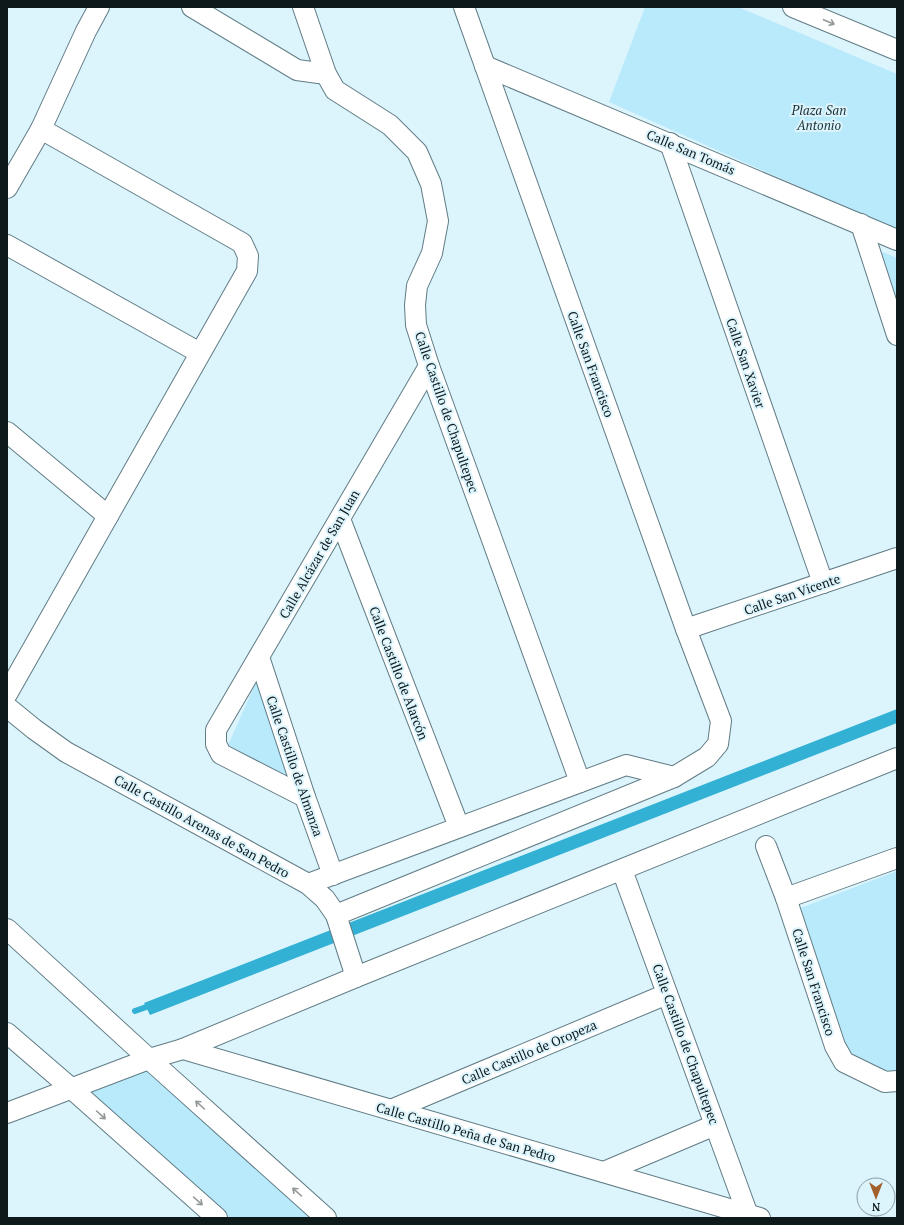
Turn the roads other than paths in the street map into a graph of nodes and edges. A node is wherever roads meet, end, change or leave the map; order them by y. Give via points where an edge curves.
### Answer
1 (99, 7) edge
2 (192, 7) edge
3 (303, 7) edge
4 (464, 7) edge
5 (793, 7) edge
6 (897, 50) edge
7 (485, 66) junction
8 (326, 74) junction
9 (41, 129) junction
10 (670, 143) junction
11 (7, 188) edge
12 (861, 224) junction
13 (897, 240) edge
14 (7, 245) edge
15 (897, 335) edge
16 (200, 353) junction
17 (429, 366) junction
18 (7, 432) edge
19 (108, 516) junction
20 (340, 519) junction
21 (897, 558) edge
22 (822, 583) junction
23 (686, 629) junction
24 (259, 657) junction
25 (7, 694) edge
26 (7, 707) edge
27 (897, 758) edge
28 (674, 777) junction
29 (580, 782) junction
30 (305, 797) junction
31 (459, 827) junction
32 (766, 846) dead end
33 (897, 858) edge
34 (622, 870) junction
35 (332, 875) junction
36 (308, 884) junction
37 (786, 898) junction
38 (338, 920) junction
39 (7, 930) edge
40 (356, 977) junction
41 (667, 994) junction
42 (7, 1033) edge
43 (183, 1048) junction
44 (149, 1060) junction
45 (897, 1081) edge
46 (72, 1089) junction
47 (392, 1110) junction
48 (7, 1113) edge
49 (716, 1125) junction
50 (604, 1172) junction
51 (753, 1217) edge
52 (217, 1218) edge
53 (326, 1218) edge

1 - 9 street
2 - 8 street via 297,70
3 - 8 street, Calle Castillo de Chapultepec
4 - 7 street, Calle San Francisco
5 -> 6 street
7 - 10 street, Calle San Tomás
7 - 23 street, Calle San Francisco
8 - 17 street, Calle Castillo de Chapultepec via 335,90 390,125 417,152 431,184 438,221 432,253 417,286 415,305 416,325
9 - 11 street
9 - 16 street via 242,243 248,256 247,271
10 - 12 street, Calle San Tomás
10 - 22 street, Calle San Xavier
12 - 13 street, Calle San Tomás
12 - 15 street
14 - 16 street
16 - 19 street
17 - 20 street, Calle Alcázar de San Juan
17 - 29 street, Calle Castillo de Chapultepec
18 - 19 street
19 - 25 street
20 - 24 street, Calle Alcázar de San Juan
20 - 31 street, Calle Castillo de Alarcón
21 - 22 street, Calle San Vicente
22 - 23 street, Calle San Vicente
23 - 28 street, Calle San Francisco via 721,720 718,744 707,757
24 - 30 street, Calle Castillo de Almanza
24 - 30 street, Calle Alcázar de San Juan via 216,730 216,744 221,754
26 - 36 street, Calle Castillo Arenas de San Pedro via 66,752
27 - 34 street
28 - 29 street via 626,765
28 - 38 street
29 - 31 street
30 - 35 street, Calle Castillo de Almanza
31 - 35 street
32 - 37 street, Calle San Francisco
33 - 37 street
34 - 40 street
34 - 41 street, Calle Castillo de Chapultepec
35 - 36 street
36 - 38 street, Calle Castillo Arenas de San Pedro via 325,899
37 - 45 street, Calle San Francisco via 835,1046 844,1062 885,1082
38 - 40 street, Calle Castillo Arenas de San Pedro
39 - 44 street
40 - 43 street
41 - 47 street, Calle Castillo de Oropeza
41 - 49 street, Calle Castillo de Chapultepec
42 - 46 street
43 - 44 street
43 - 47 street, Calle Castillo Peña de San Pedro
44 - 46 street
53 -> 44 street
46 - 48 street
46 -> 52 street
47 - 50 street, Calle Castillo Peña de San Pedro
49 - 50 street
49 - 51 street, Calle Castillo de Chapultepec
50 - 51 street, Calle Castillo Peña de San Pedro

